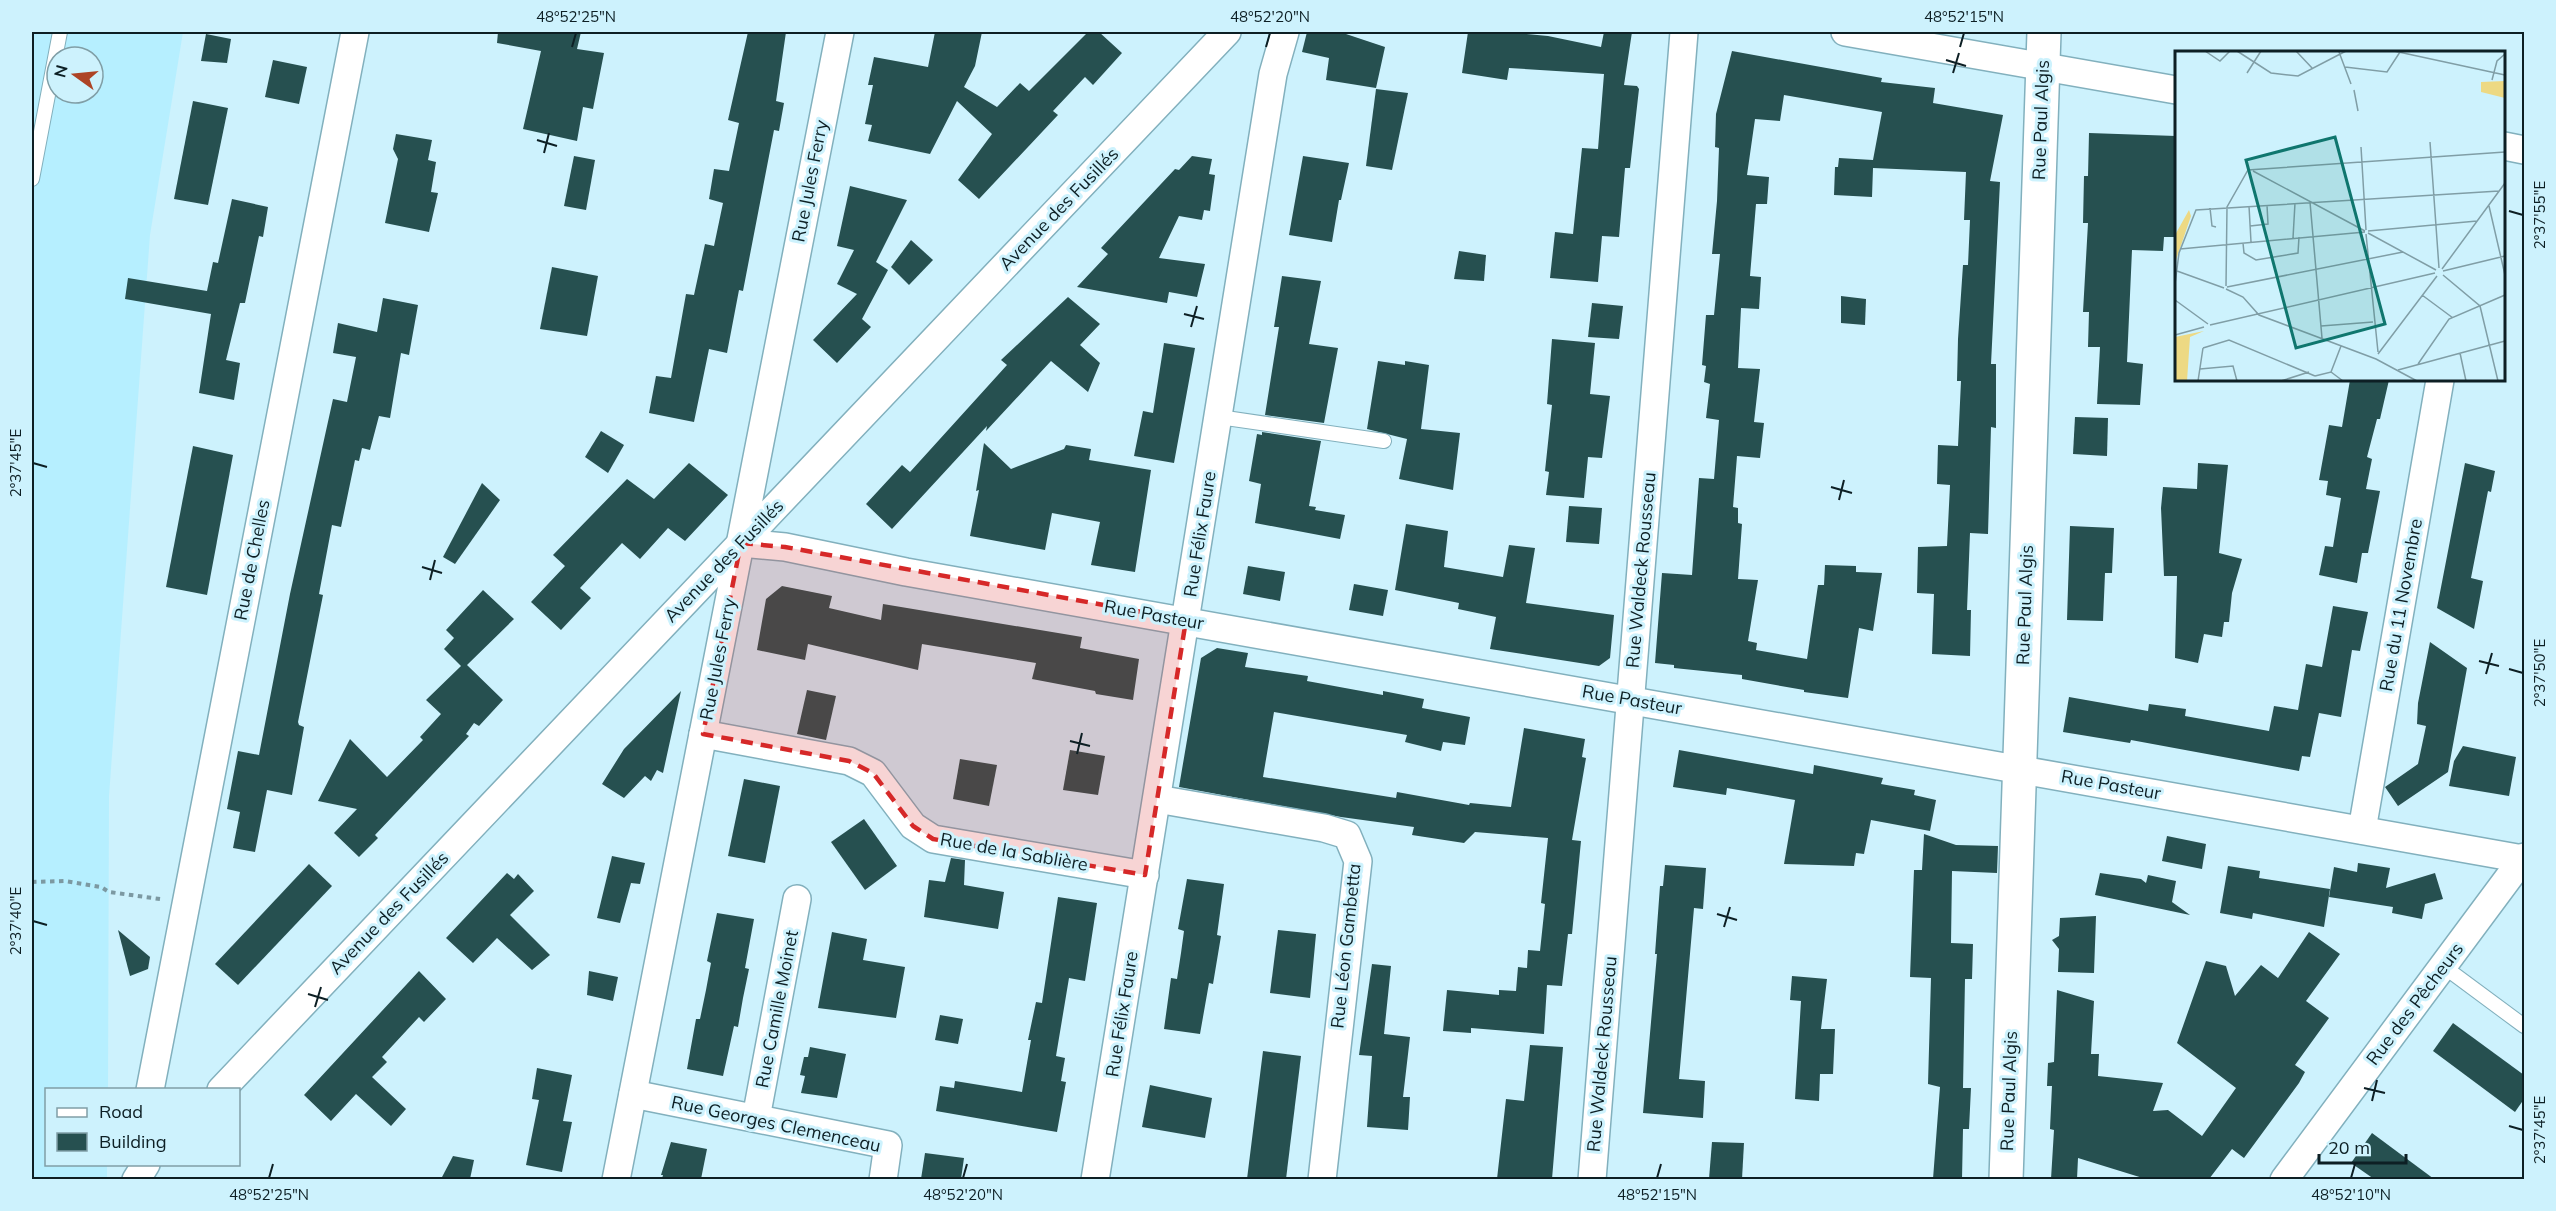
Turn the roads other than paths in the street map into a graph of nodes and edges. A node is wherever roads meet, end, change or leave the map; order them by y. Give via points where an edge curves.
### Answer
1 (60, 32) edge
2 (355, 32) edge
3 (840, 32) edge
4 (1227, 32) edge
5 (1285, 32) edge
6 (1684, 32) edge
7 (1845, 32) edge
8 (2044, 32) edge
9 (2043, 66) junction
10 (2175, 90) edge
11 (2505, 146) edge
12 (2524, 150) edge
13 (32, 179) edge
14 (2440, 381) edge
15 (1219, 417) junction
16 (1384, 441) dead end
17 (741, 543) junction
18 (1186, 620) junction
19 (1630, 700) junction
20 (703, 734) junction
21 (2020, 769) junction
22 (1157, 799) junction
23 (2362, 830) junction
24 (2524, 859) edge
25 (1145, 875) junction
26 (797, 900) dead end
27 (2443, 966) junction
28 (2524, 1026) edge
29 (150, 1088) edge
30 (222, 1088) edge
31 (633, 1094) junction
32 (756, 1119) junction
33 (2294, 1176) edge
34 (616, 1179) edge
35 (883, 1179) edge
36 (1095, 1179) edge
37 (1322, 1179) edge
38 (1592, 1179) edge
39 (2006, 1179) edge

1 - 13 lane
2 - 29 street, Rue de Chelles
3 - 17 street, Rue Jules Ferry
4 - 17 street, Avenue des Fusillés
5 - 15 street, Rue Félix Faure via 1273,74
6 - 19 street, Rue Waldeck Rousseau
7 - 9 street
8 - 9 street, Rue Paul Algis
9 - 10 street
9 - 21 street, Rue Paul Algis
11 - 12 street
14 - 23 street, Rue du 11 Novembre
15 - 16 lane
15 - 18 street, Rue Félix Faure
17 - 18 street, Rue Pasteur via 785,547
17 - 20 street, Rue Jules Ferry
17 - 30 street, Avenue des Fusillés
18 - 19 street, Rue Pasteur
18 - 22 street, Rue Félix Faure
19 - 21 street, Rue Pasteur
19 - 38 street, Rue Waldeck Rousseau
20 - 25 street, Rue de la Sablière via 849,760 873,773 913,826 933,839
20 - 31 street, Rue Jules Ferry
21 - 23 street, Rue Pasteur
21 - 39 street, Rue Paul Algis
22 - 25 street, Rue Félix Faure
22 - 37 street, Rue Léon Gambetta via 1347,835 1358,861
23 - 24 street, Rue Pasteur
24 - 27 street, Rue des Pêcheurs
25 - 36 street, Rue Félix Faure
26 - 32 street, Rue Camille Moinet
27 - 28 lane
27 - 33 street, Rue des Pêcheurs
31 - 32 street, Rue Georges Clemenceau
31 - 34 street, Rue Jules Ferry
32 - 35 street, Rue Georges Clemenceau via 888,1145

